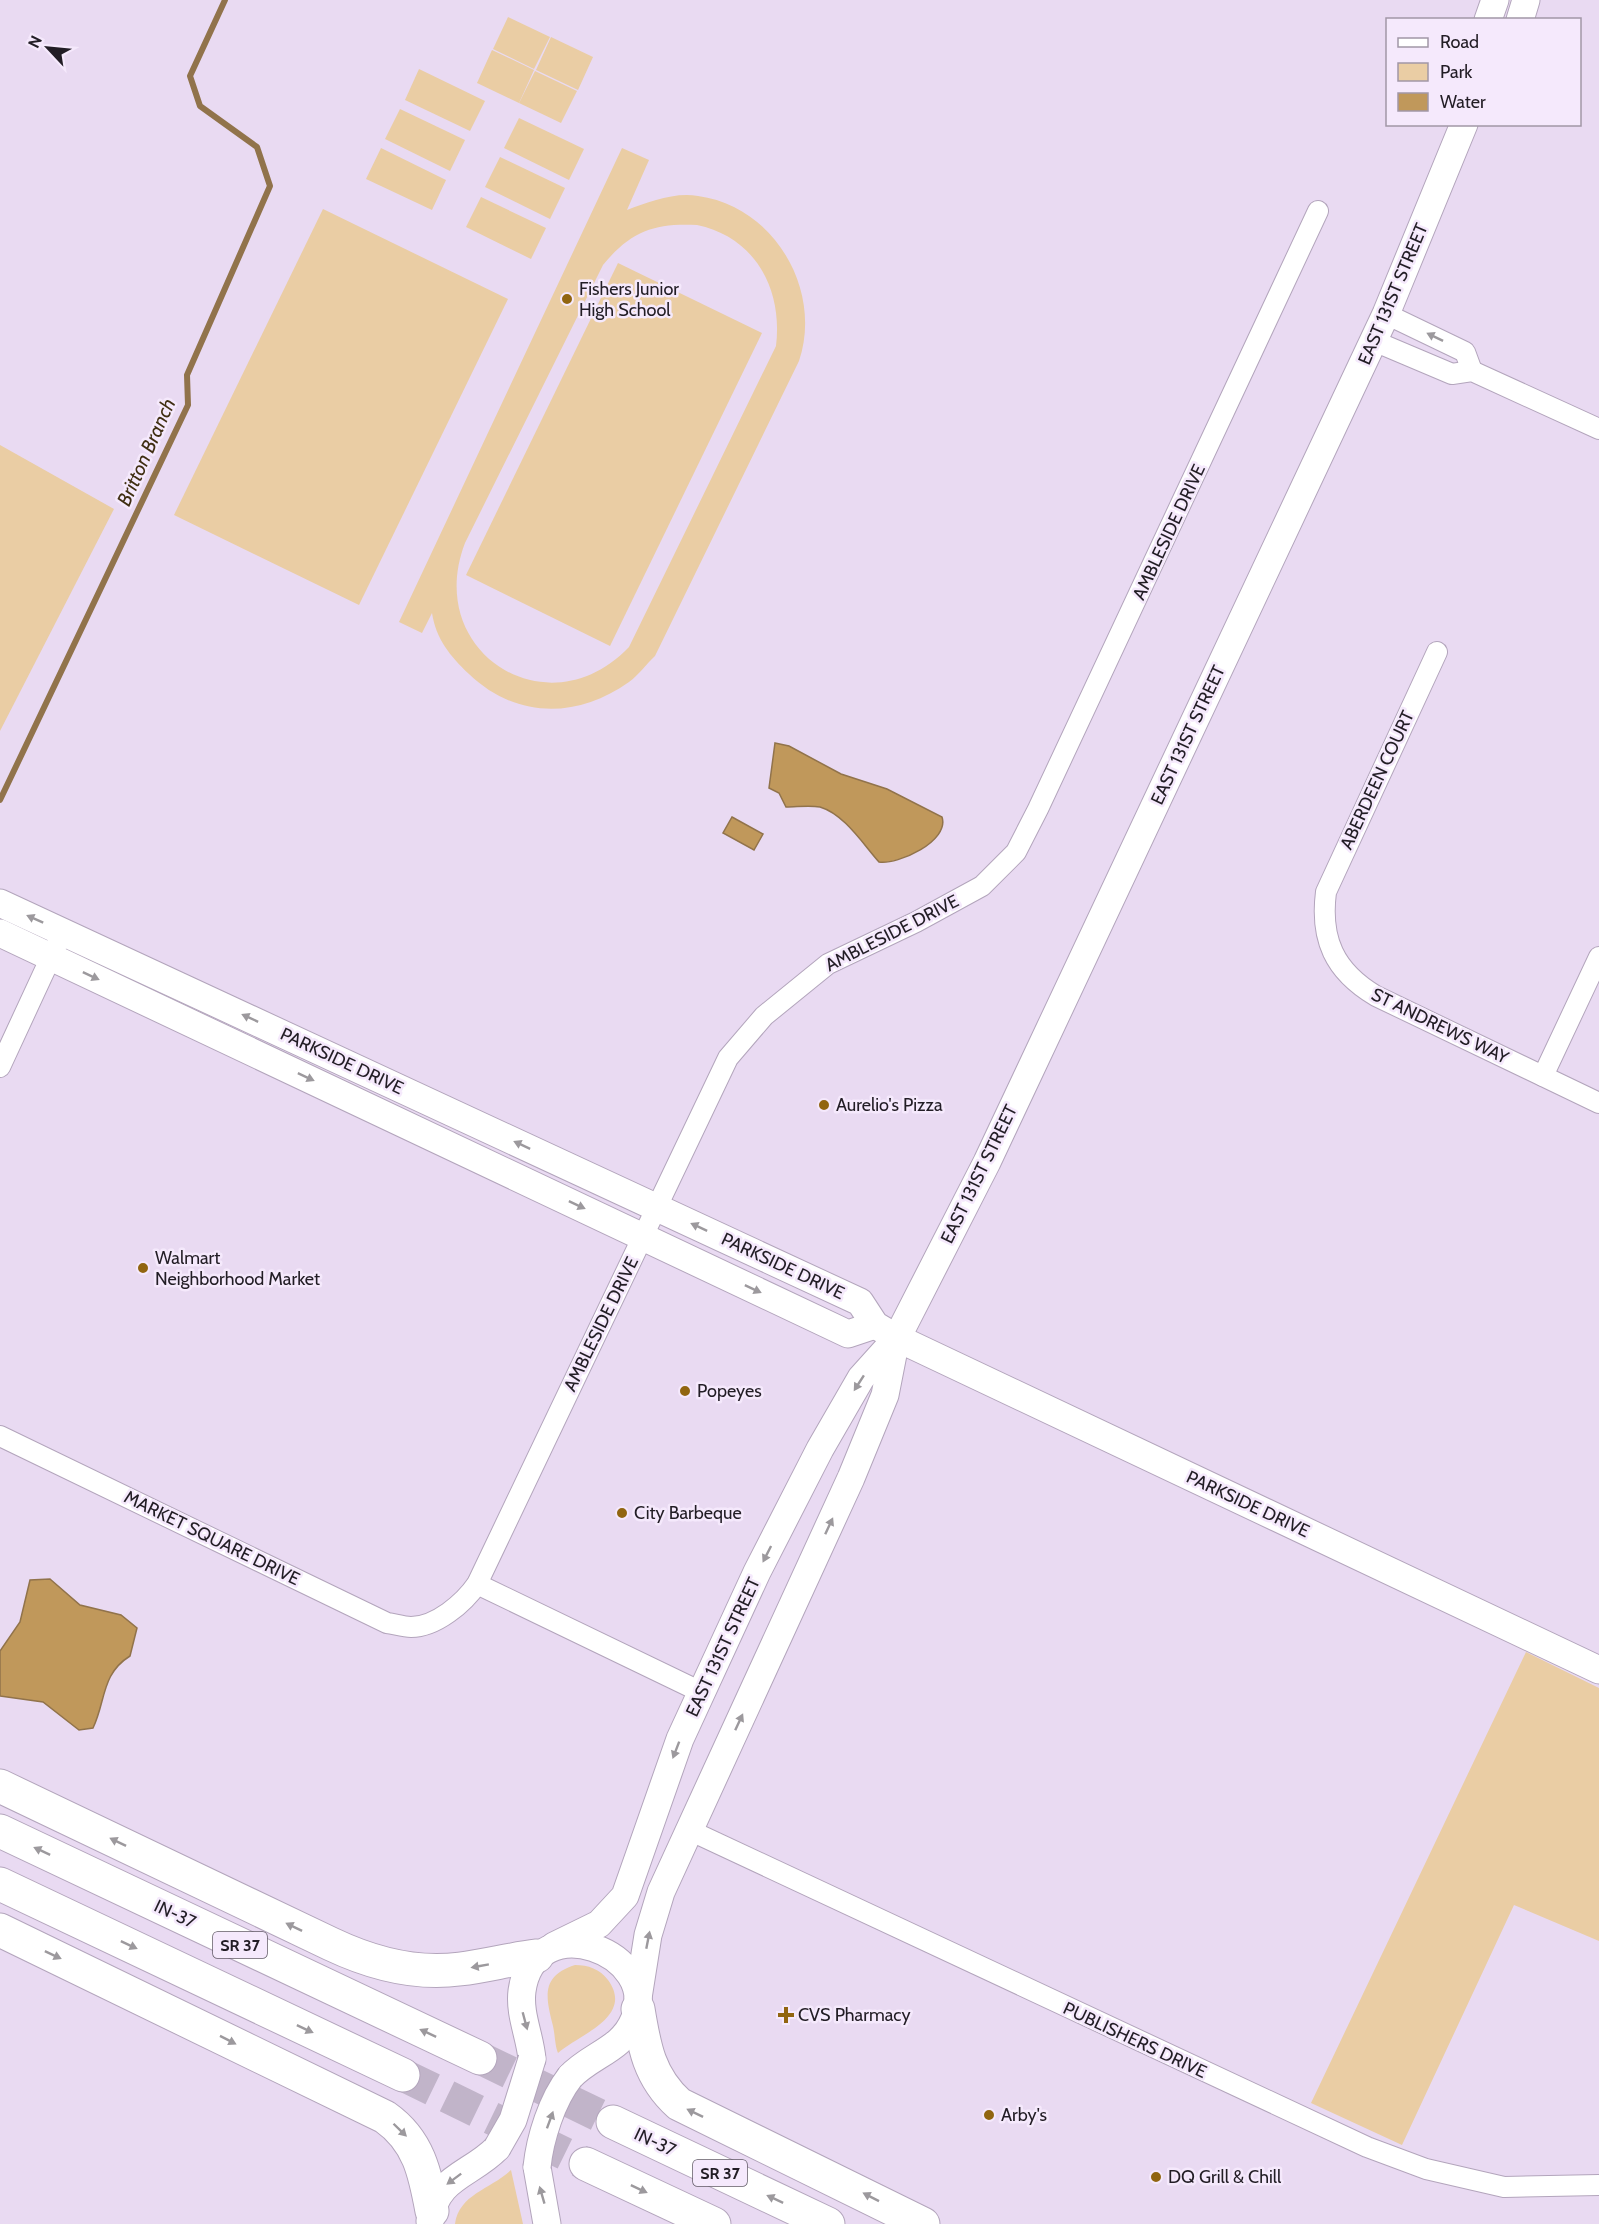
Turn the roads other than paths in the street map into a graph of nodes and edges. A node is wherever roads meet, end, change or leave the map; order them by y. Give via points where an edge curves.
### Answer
1 (1495, 0) edge
2 (1526, 0) edge
3 (1489, 18) edge
4 (1521, 18) edge
5 (1463, 126) edge
6 (1318, 211) dead end
7 (1386, 314) junction
8 (1374, 340) junction
9 (1472, 371) junction
10 (1599, 429) edge
11 (1437, 652) dead end
12 (0, 903) edge
13 (1323, 911) joint
14 (63, 932) junction
15 (0, 933) edge
16 (52, 957) junction
17 (1599, 957) edge
18 (0, 1067) edge
19 (1543, 1076) junction
20 (1599, 1103) edge
21 (658, 1208) junction
22 (644, 1237) junction
23 (886, 1332) junction
24 (0, 1436) edge
25 (477, 1584) junction
26 (426, 1623) joint
27 (1599, 1670) edge
28 (701, 1692) junction
29 (0, 1786) edge
30 (689, 1830) junction
31 (0, 1831) edge
32 (0, 1884) edge
33 (0, 1929) edge
34 (546, 1951) junction
35 (638, 2003) junction
36 (480, 2058) tunnel mouth
37 (403, 2075) tunnel mouth
38 (613, 2122) tunnel mouth
39 (586, 2164) tunnel mouth
40 (1599, 2185) edge
41 (431, 2218) edge
42 (548, 2224) edge
43 (714, 2224) edge
44 (828, 2224) edge
45 (923, 2224) edge

1 - 3 street
2 - 4 street
5 - 7 street, EAST 131ST STREET
6 - 21 street, AMBLESIDE DRIVE via 1016,852 982,886 828,964 764,1016 728,1058
7 - 8 street, EAST 131ST STREET
9 -> 7 street via 1465,352
8 - 9 street via 1452,374
8 - 23 street, EAST 131ST STREET via 987,1162
9 - 10 street
11 - 13 street, ABERDEEN COURT via 1326,892
14 -> 12 street, PARKSIDE DRIVE
13 - 19 street, ST ANDREWS WAY via 1328,943 1347,975 1360,986
14 - 16 street
21 -> 14 street, PARKSIDE DRIVE
15 - 16 street, PARKSIDE DRIVE
16 - 18 street
16 -> 22 street, PARKSIDE DRIVE
17 - 19 street
19 - 20 street, ST ANDREWS WAY
21 - 22 street, AMBLESIDE DRIVE
23 -> 21 street, PARKSIDE DRIVE via 860,1302
22 -> 23 street, PARKSIDE DRIVE via 848,1334
22 - 25 street, AMBLESIDE DRIVE
23 - 27 street, PARKSIDE DRIVE
23 -> 28 street, EAST 131ST STREET via 820,1449
30 -> 23 street, EAST 131ST STREET via 855,1469 885,1395
24 - 26 street, MARKET SQUARE DRIVE via 387,1623 413,1628
25 - 26 street, AMBLESIDE DRIVE via 465,1602
25 - 28 street
28 -> 34 street, EAST 131ST STREET via 662,1786 625,1896 599,1924
34 -> 29 highway via 439,1971 373,1962
35 -> 30 street, EAST 131ST STREET via 653,1915
30 - 40 street, PUBLISHERS DRIVE via 1367,2147 1426,2169 1504,2187
36 -> 31 highway, IN-37 / SR 37
32 -> 37 highway, SR 37
33 -> 41 highway via 385,2117 402,2131 422,2163
34 - 35 street via 578,1944 611,1955 630,1976
34 -> 41 street, bridge via 529,1970 521,1995 532,2059 513,2120 497,2148 441,2190
42 -> 35 street, EAST 131ST STREET, bridge via 538,2154 560,2092 585,2062 618,2044 630,2029
45 -> 35 highway via 679,2104 659,2082 649,2063
44 -> 38 highway, IN-37 / SR 37
39 -> 43 highway, SR 37

